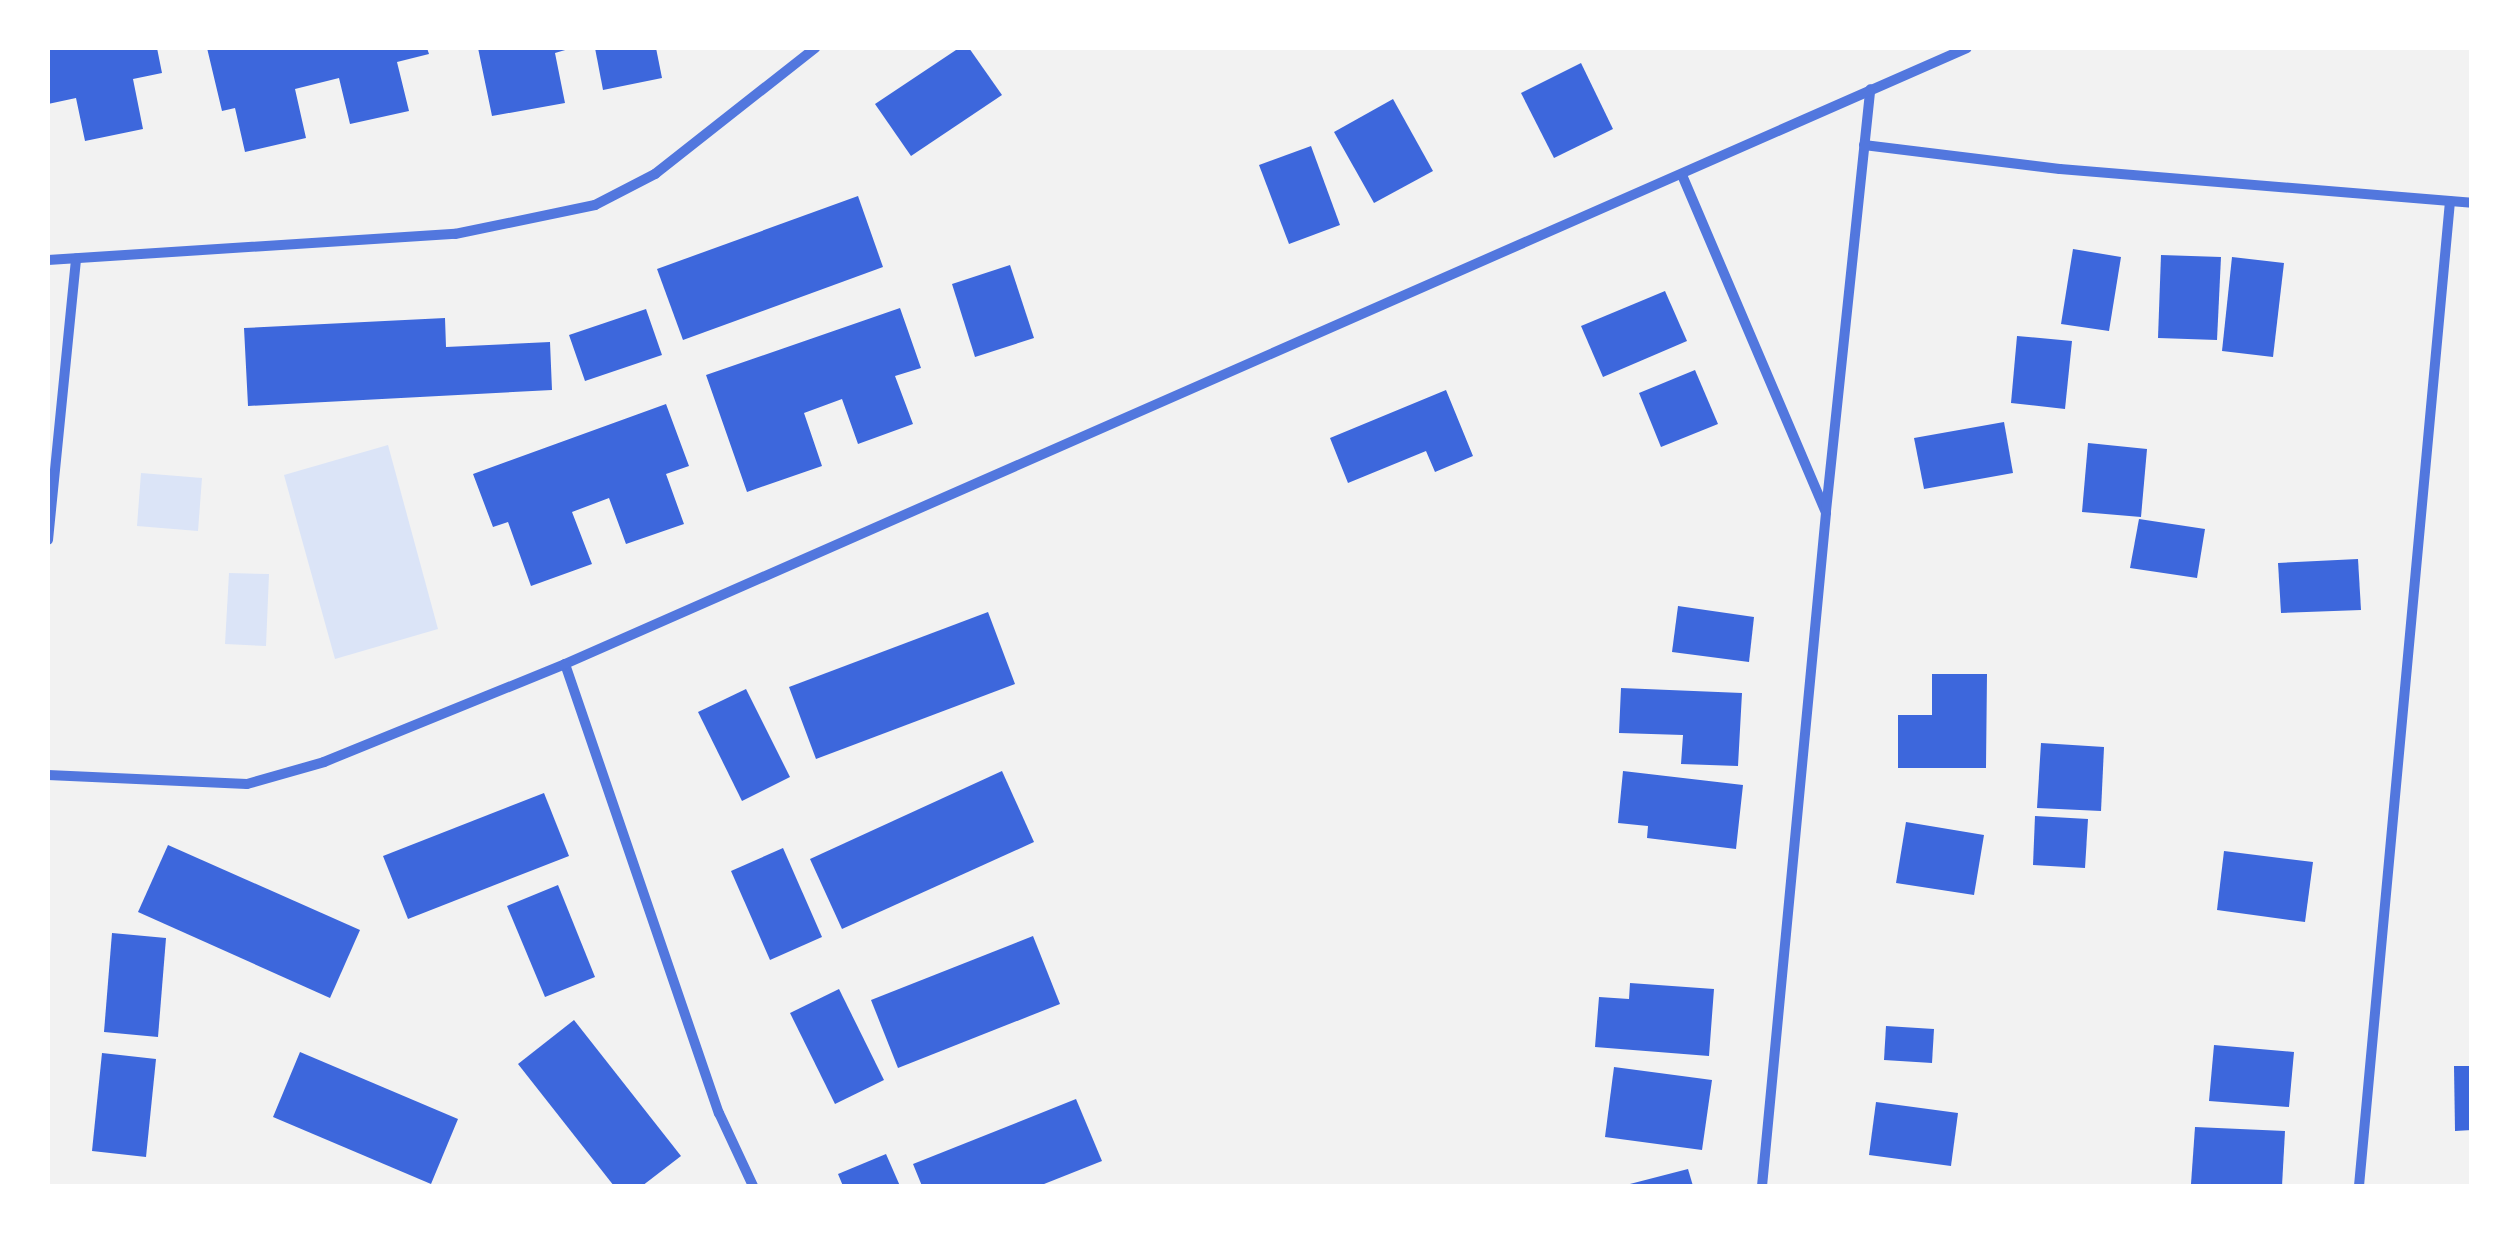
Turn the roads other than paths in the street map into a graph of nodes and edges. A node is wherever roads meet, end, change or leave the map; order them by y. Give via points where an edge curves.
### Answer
1 (815, 48) edge
2 (1966, 48) edge
3 (1870, 89) junction
4 (1864, 145) junction
5 (1682, 175) junction
6 (2450, 201) junction
7 (2472, 204) edge
8 (76, 258) junction
9 (48, 260) edge
10 (1826, 513) junction
11 (48, 540) edge
12 (565, 664) junction
13 (48, 775) edge
14 (752, 1186) edge
15 (1762, 1186) edge
16 (2359, 1186) edge

1 - 8 street via 654,174 595,205 455,234
2 - 3 street
3 - 4 street
3 - 5 street
4 - 6 street via 2060,169
4 - 10 street
5 - 10 street
5 - 12 street
6 - 7 street
6 - 16 street
8 - 9 street
8 - 11 street
10 - 15 street
12 - 13 street via 324,762 247,784
12 - 14 street via 720,1112

